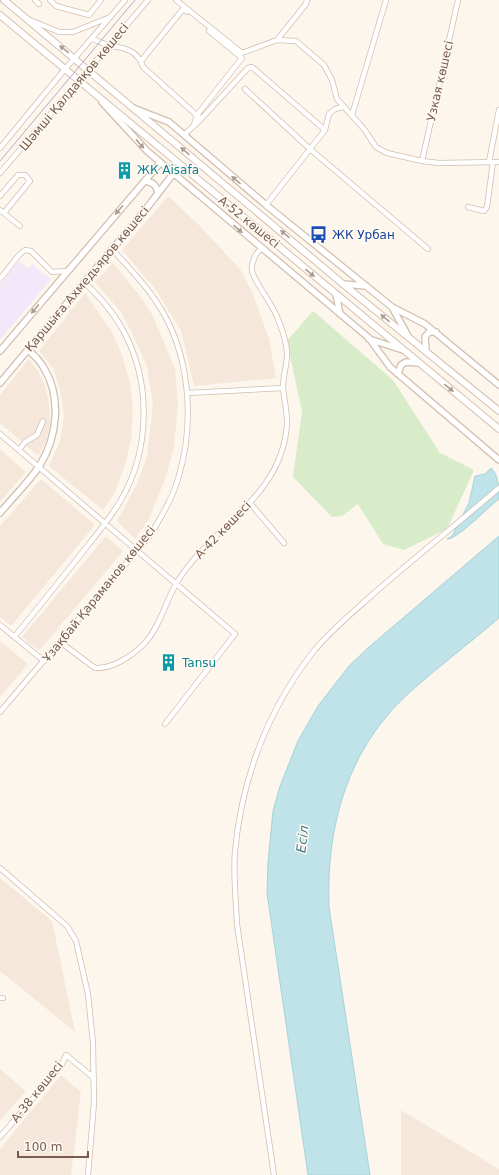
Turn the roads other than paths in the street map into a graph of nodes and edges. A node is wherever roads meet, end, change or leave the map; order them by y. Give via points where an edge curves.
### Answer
1 (5, 0) edge
2 (35, 0) edge
3 (50, 0) edge
4 (100, 0) edge
5 (125, 0) edge
6 (148, 0) edge
7 (176, 0) edge
8 (307, 0) edge
9 (386, 0) edge
10 (458, 0) edge
11 (39, 4) dead end
12 (0, 15) edge
13 (25, 18) junction
14 (110, 18) junction
15 (92, 39) junction
16 (277, 40) junction
17 (109, 45) junction
18 (75, 58) junction
19 (141, 61) junction
20 (65, 69) junction
21 (88, 70) junction
22 (78, 81) junction
23 (245, 88) dead end
24 (94, 94) junction
25 (343, 107) junction
26 (133, 108) junction
27 (499, 110) edge
28 (197, 115) junction
29 (352, 115) junction
30 (201, 119) junction
31 (194, 125) junction
32 (325, 130) junction
33 (184, 134) junction
34 (0, 148) edge
35 (310, 149) junction
36 (422, 161) junction
37 (491, 162) junction
38 (499, 162) edge
39 (160, 163) junction
40 (0, 173) edge
41 (173, 174) junction
42 (146, 181) junction
43 (158, 193) junction
44 (0, 196) edge
45 (266, 205) junction
46 (468, 206) dead end
47 (2, 211) edge
48 (20, 226) dead end
49 (112, 249) junction
50 (261, 249) junction
51 (428, 249) dead end
52 (67, 271) junction
53 (0, 279) edge
54 (84, 282) junction
55 (343, 284) junction
56 (366, 286) junction
57 (336, 294) junction
58 (392, 307) junction
59 (340, 314) junction
60 (437, 332) junction
61 (408, 337) junction
62 (369, 338) junction
63 (28, 350) junction
64 (0, 351) edge
65 (403, 351) junction
66 (426, 351) junction
67 (419, 363) junction
68 (398, 374) junction
69 (0, 383) edge
70 (499, 385) edge
71 (283, 388) junction
72 (187, 393) junction
73 (499, 411) edge
74 (43, 421) dead end
75 (499, 429) edge
76 (0, 434) edge
77 (19, 450) junction
78 (499, 460) edge
79 (39, 467) junction
80 (499, 488) edge
81 (250, 503) junction
82 (0, 513) edge
83 (105, 523) junction
84 (284, 543) dead end
85 (137, 550) junction
86 (175, 584) junction
87 (0, 625) edge
88 (15, 636) junction
89 (60, 642) junction
90 (44, 661) junction
91 (0, 712) edge
92 (165, 724) dead end
93 (0, 868) edge
94 (94, 1078) junction
95 (0, 1137) edge
96 (88, 1175) edge
97 (274, 1175) edge

1 - 13 main road, А-52 көшесі
2 - 11 street
3 - 4 street via 56,6 88,15
5 - 14 street, Шәмші Қалдаяқов көшесі
6 - 17 street, Шәмші Қалдаяқов көшесі
7 - 16 street via 242,53
8 - 16 street
9 - 29 street
10 - 36 street, Узкая көшесі
12 - 20 main road, А-52 көшесі
13 - 14 street via 59,32 74,32
18 -> 13 main road, А-52 көшесі
14 - 15 street, Шәмші Қалдаяқов көшесі
15 - 17 street
15 - 18 street, Шәмші Қалдаяқов көшесі
16 - 25 street via 296,41 324,65 332,80 337,99
17 - 19 street via 135,53
17 - 21 street, Шәмші Қалдаяқов көшесі
18 - 20 street, Шәмші Қалдаяқов көшесі
18 - 21 main road, А-52 көшесі
19 - 28 street via 143,68
19 - 28 street via 183,9 242,58
20 - 22 main road, А-52 көшесі
20 - 34 street, Шәмші Қалдаяқов көшесі
21 - 22 street, Шәмші Қалдаяқов көшесі
21 - 26 main road, А-52 көшесі
22 - 24 main road, А-52 көшесі
22 - 40 street, Шәмші Қалдаяқов көшесі
23 - 35 street
24 -> 39 street
24 -> 57 main road, А-52 көшесі
25 - 29 street
25 - 32 street via 329,114
26 - 33 street via 169,122
55 -> 26 main road, А-52 көшесі
27 - 37 street
28 - 30 street
28 - 31 street
29 - 36 street via 376,147
30 - 31 street
30 - 32 street via 248,68 252,67
31 - 33 street
32 - 35 street
45 -> 33 street
35 - 45 street
35 - 51 street
36 - 37 street
37 - 38 street
37 - 46 street via 487,207 484,210
39 - 41 street
39 - 42 street, Қаршыға Ахмедьяров көшесі
41 - 43 street, Қаршыға Ахмедьяров көшесі
41 -> 50 street
42 - 43 street via 156,186
42 -> 52 street, Қаршыға Ахмедьяров көшесі
43 - 49 street, Қаршыға Ахмедьяров көшесі
44 - 47 street via 18,175 25,175 30,181
45 - 56 street
47 - 48 street
49 - 54 street, Қаршыға Ахмедьяров көшесі
49 - 72 street, Ұзақбай Қараманов көшесі via 137,276 165,317 179,349
50 - 59 street
50 - 71 street, А-42 көшесі via 257,252 252,271 278,318 287,353
52 - 53 street via 52,272 31,251 25,250
52 -> 64 street, Қаршыға Ахмедьяров көшесі
54 - 63 street, Қаршыға Ахмедьяров көшесі
54 - 83 street via 99,296 125,334 134,354 143,397 143,420 135,470 121,499
55 - 56 street
61 -> 55 main road, А-52 көшесі
56 - 58 street
57 - 59 street
57 - 65 main road, А-52 көшесі
58 - 60 street
58 - 61 street
59 - 62 street
60 - 66 street via 429,332 425,337
60 - 70 street
61 - 66 main road, А-52 көшесі
62 - 65 street
62 - 68 street
63 - 69 street, Қаршыға Ахмедьяров көшесі
63 - 79 street via 44,367 54,395 54,430
65 - 67 main road, А-52 көшесі
66 - 73 main road, А-52 көшесі
67 - 68 street via 406,362 401,365
67 -> 75 main road, А-52 көшесі
68 - 78 street
71 - 72 street
71 - 81 street, А-42 көшесі via 287,403 287,424 283,449 270,476
72 - 85 street, Ұзақбай Қараманов көшесі via 185,447 178,480 151,534
74 - 77 street via 37,435 25,442
76 - 77 street
77 - 79 street
79 - 82 street
79 - 83 street
80 - 97 street via 412,560 342,622 314,651 290,685 266,727 248,776 235,851 237,924
81 - 84 street
81 - 86 street, А-42 көшесі via 209,542
83 - 85 street
83 - 88 street
85 - 86 street
85 - 89 street, Ұзақбай Қараманов көшесі
86 - 89 street, А-42 көшесі via 166,608 145,642 128,657 110,666 95,668
86 - 92 street via 235,634
87 - 88 street
88 - 90 street
89 - 90 street, Ұзақбай Қараманов көшесі
90 - 91 street, Ұзақбай Қараманов көшесі
93 - 94 street via 63,922 72,933 90,1007
94 - 95 street, А-38 көшесі via 66,1055 61,1066
94 - 96 street

